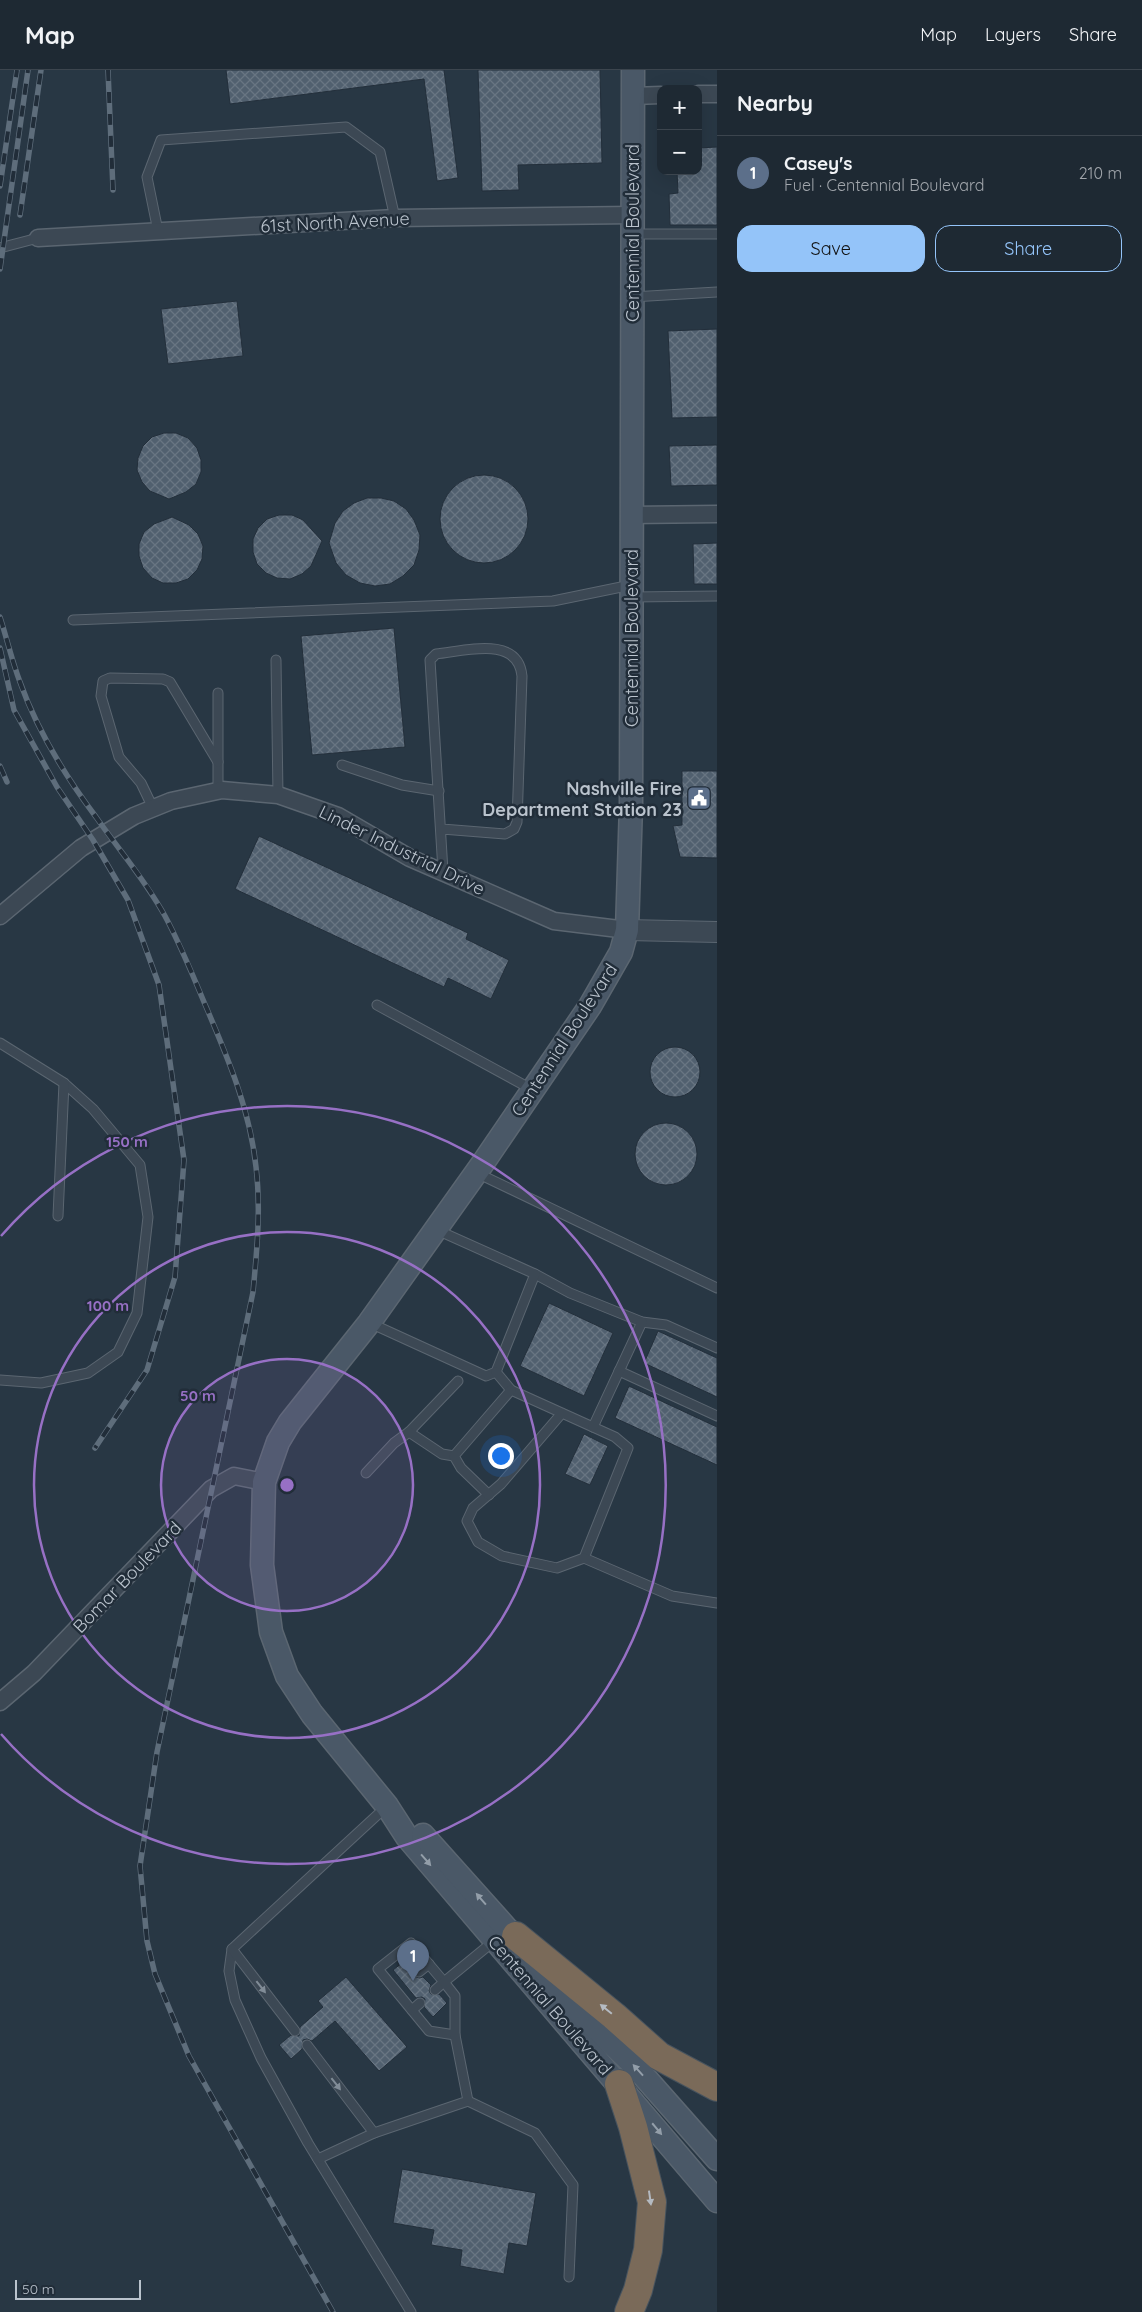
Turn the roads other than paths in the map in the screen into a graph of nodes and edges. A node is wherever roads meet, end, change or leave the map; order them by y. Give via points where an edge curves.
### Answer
1 (633, 70) edge
2 (702, 94) edge
3 (717, 94) edge
4 (657, 95) edge
5 (633, 96) junction
6 (395, 218) junction
7 (633, 224) junction
8 (158, 231) junction
9 (717, 234) edge
10 (38, 238) joint
11 (0, 248) edge
12 (717, 292) edge
13 (632, 297) junction
14 (717, 514) edge
15 (630, 515) junction
16 (631, 591) junction
17 (717, 596) edge
18 (73, 620) dead end
19 (276, 660) dead end
20 (218, 693) dead end
21 (218, 762) junction
22 (342, 765) dead end
23 (218, 790) junction
24 (439, 791) junction
25 (278, 796) junction
26 (153, 808) junction
27 (442, 829) junction
28 (443, 871) junction
29 (0, 916) edge
30 (628, 930) junction
31 (717, 932) edge
32 (377, 1005) dead end
33 (0, 1043) edge
34 (64, 1083) junction
35 (533, 1090) junction
36 (476, 1173) junction
37 (58, 1216) dead end
38 (438, 1230) junction
39 (536, 1274) junction
40 (717, 1288) edge
41 (642, 1322) junction
42 (369, 1323) junction
43 (717, 1348) edge
44 (619, 1371) junction
45 (496, 1372) junction
46 (0, 1380) edge
47 (458, 1381) dead end
48 (511, 1390) junction
49 (562, 1413) junction
50 (717, 1416) edge
51 (593, 1427) junction
52 (410, 1432) junction
53 (454, 1456) junction
54 (366, 1473) dead end
55 (264, 1482) junction
56 (489, 1495) junction
57 (584, 1558) junction
58 (717, 1603) edge
59 (2, 1702) edge
60 (387, 1806) junction
61 (506, 1935) junction
62 (232, 1949) junction
63 (429, 1964) junction
64 (419, 1972) dead end
65 (444, 1982) junction
66 (404, 1984) dead end
67 (436, 1990) dead end
68 (396, 1991) junction
69 (420, 2003) dead end
70 (412, 2010) junction
71 (295, 2031) dead end
72 (455, 2035) junction
73 (306, 2045) dead end
74 (619, 2084) junction
75 (717, 2087) edge
76 (468, 2101) junction
77 (374, 2133) junction
78 (717, 2159) edge
79 (318, 2160) junction
80 (717, 2201) edge
81 (569, 2277) dead end
82 (411, 2312) edge
83 (629, 2312) edge

1 - 5 main road, Centennial Boulevard
2 - 3 street
4 - 5 street
5 - 7 main road, Centennial Boulevard
6 - 7 street, 61st North Avenue
6 - 8 street, 61st North Avenue
6 - 8 lane via 380,152 346,127 161,140 147,177
7 - 9 lane
7 - 13 main road, Centennial Boulevard
8 - 10 street, 61st North Avenue
10 - 11 lane
12 - 13 lane
13 - 15 main road, Centennial Boulevard
14 - 15 street
15 - 16 main road, Centennial Boulevard
16 - 17 lane
16 - 18 lane via 553,600
16 - 30 main road, Centennial Boulevard
19 - 25 lane
20 - 21 lane
21 - 23 lane
21 - 26 lane via 170,682 163,679 110,678 103,681 101,696 119,757 141,784
22 - 24 lane via 402,785
23 - 25 street, Linder Industrial Drive
23 - 26 street, Linder Industrial Drive
24 - 27 lane
24 - 27 lane via 430,658 436,654 465,651 508,651 521,664 522,676 517,822 514,829 505,834
25 - 28 street, Linder Industrial Drive via 338,816 410,858
26 - 29 street, Linder Industrial Drive via 81,848
27 - 28 lane
28 - 30 street, Linder Industrial Drive via 554,921
30 - 31 street
30 - 35 main road, Centennial Boulevard via 621,952 590,1006
32 - 35 lane
33 - 34 lane
34 - 37 lane
34 - 46 lane via 93,1109 140,1166 148,1217 137,1313 118,1352 88,1374 41,1384
35 - 36 main road, Centennial Boulevard
36 - 38 main road, Centennial Boulevard
36 - 40 lane
38 - 39 lane
38 - 42 main road, Centennial Boulevard
39 - 41 lane via 570,1293
39 - 45 lane
41 - 43 lane via 666,1325
41 - 44 lane
42 - 45 lane via 486,1376
42 - 55 main road, Centennial Boulevard via 290,1422 278,1442
44 - 50 lane
44 - 51 lane
45 - 48 lane
47 - 52 lane
48 - 49 lane
48 - 53 lane
49 - 51 lane
49 - 56 lane
51 - 57 lane via 615,1437 628,1448
52 - 53 lane via 442,1454
52 - 54 lane via 394,1442
53 - 56 lane via 461,1468
55 - 59 street, Bomar Boulevard via 234,1476 211,1489 34,1673
55 - 60 main road, Centennial Boulevard via 262,1565 271,1632 287,1676 312,1714
56 - 57 lane via 473,1508 467,1521 478,1542 502,1556 557,1568
57 - 58 lane via 672,1596
60 - 61 main road, Centennial Boulevard via 407,1837
60 - 62 lane
61 - 65 lane
61 - 74 main road, Centennial Boulevard
75 -> 61 highway via 659,2056 614,2016
78 -> 61 main road, Centennial Boulevard via 634,2065
62 -> 71 lane
62 - 79 lane via 229,1971 235,2000 261,2058
63 - 64 lane
63 - 65 lane
63 - 68 lane via 411,1943 378,1969
65 - 67 lane
65 - 72 lane via 455,1996
66 - 68 lane
68 - 70 lane
69 - 70 lane
70 - 72 lane via 429,2031
72 - 76 lane
73 -> 77 lane
74 -> 80 main road, Centennial Boulevard
74 -> 83 highway via 652,2202 648,2250
76 - 77 lane
76 - 81 lane via 535,2133 574,2185
77 - 79 lane
79 - 82 lane

